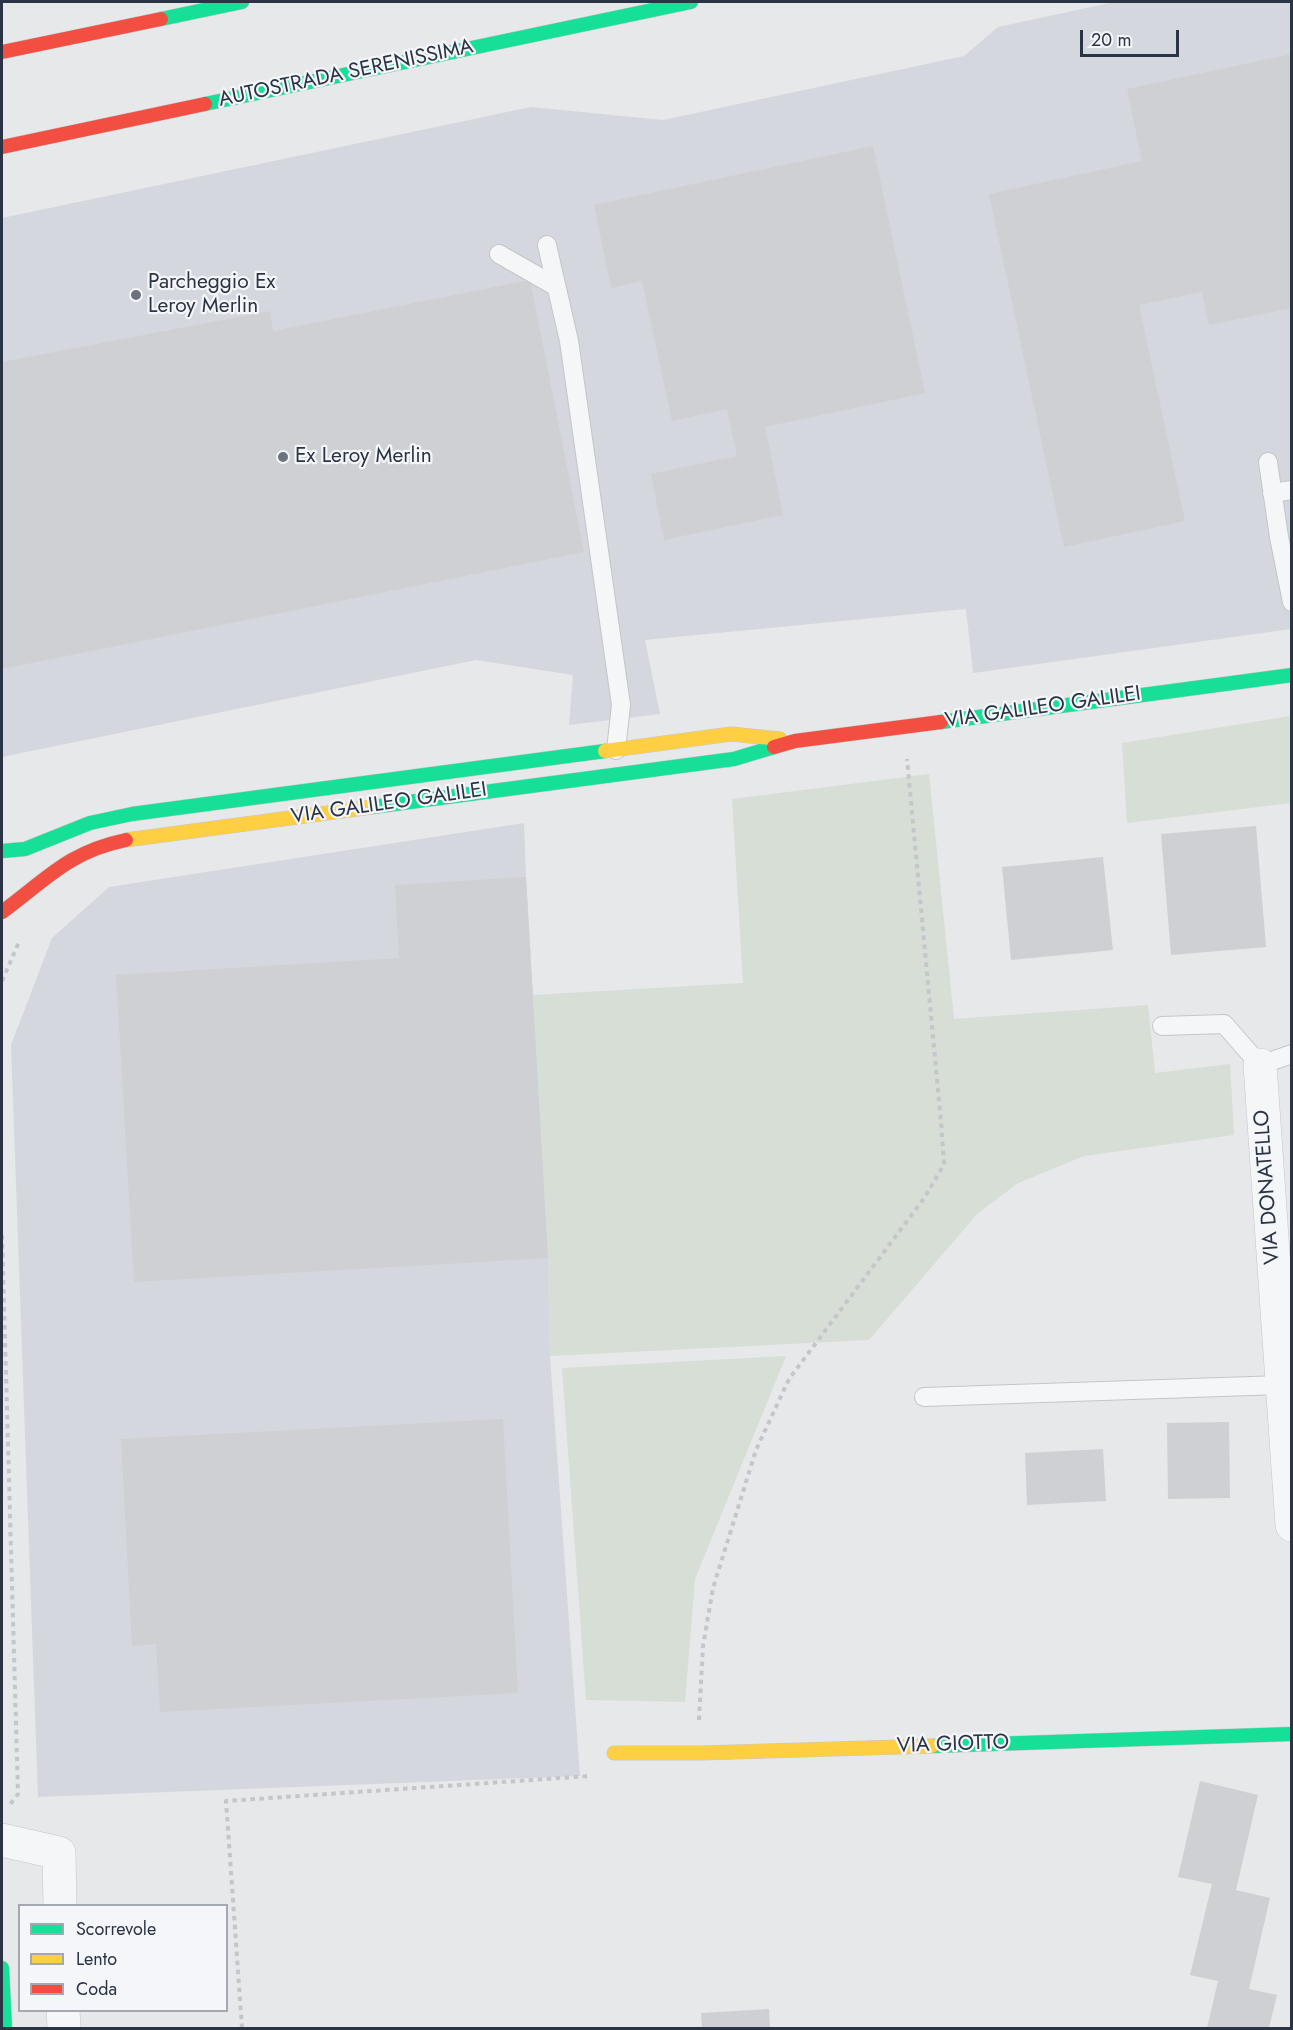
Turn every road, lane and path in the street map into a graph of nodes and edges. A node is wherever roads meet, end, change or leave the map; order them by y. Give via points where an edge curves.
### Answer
1 (242, 2) edge
2 (691, 2) edge
3 (2, 52) edge
4 (2, 147) edge
5 (547, 245) dead end
6 (499, 254) dead end
7 (555, 286) junction
8 (1268, 462) dead end
9 (1292, 490) edge
10 (1272, 493) junction
11 (1292, 602) edge
12 (1292, 675) edge
13 (795, 741) junction
14 (616, 750) junction
15 (906, 756) dead end
16 (2, 851) edge
17 (2, 912) edge
18 (1162, 1026) dead end
19 (1292, 1054) edge
20 (1260, 1065) junction
21 (2, 1235) edge
22 (1281, 1385) junction
23 (924, 1397) dead end
24 (1292, 1525) edge
25 (1292, 1734) edge
26 (614, 1754) joint
27 (701, 1754) junction
28 (2, 1814) edge
29 (2, 1840) edge
30 (60, 1904) edge
31 (2, 1968) edge
32 (2, 1987) edge
33 (63, 2012) edge
34 (4, 2028) edge
35 (64, 2028) edge
36 (242, 2028) edge

1 - 3 main road
2 - 4 main road, AUTOSTRADA SERENISSIMA
5 - 7 lane
6 - 7 lane
7 - 14 lane via 569,341 621,705
8 - 10 lane
9 - 10 lane
10 - 11 lane
12 - 13 main road, VIA GALILEO GALILEI
13 - 14 main road, VIA GALILEO GALILEI via 731,734
13 - 17 main road, VIA GALILEO GALILEI via 734,759 110,843 67,862
14 - 16 main road, VIA GALILEO GALILEI via 146,812 91,823 32,847
15 - 27 path via 944,1164 925,1197 789,1379 756,1450 711,1599 702,1646
18 - 20 lane via 1224,1024
19 - 20 lane
20 - 22 street, VIA DONATELLO
21 - 28 path via 18,1794
22 - 23 lane
22 - 24 street, VIA DONATELLO
25 - 27 main road, VIA GIOTTO
26 - 27 main road, VIA GIOTTO
26 - 36 path via 613,1775 226,1801
29 - 30 street via 59,1853
31 - 32 main road
32 - 34 main road
33 - 35 street

